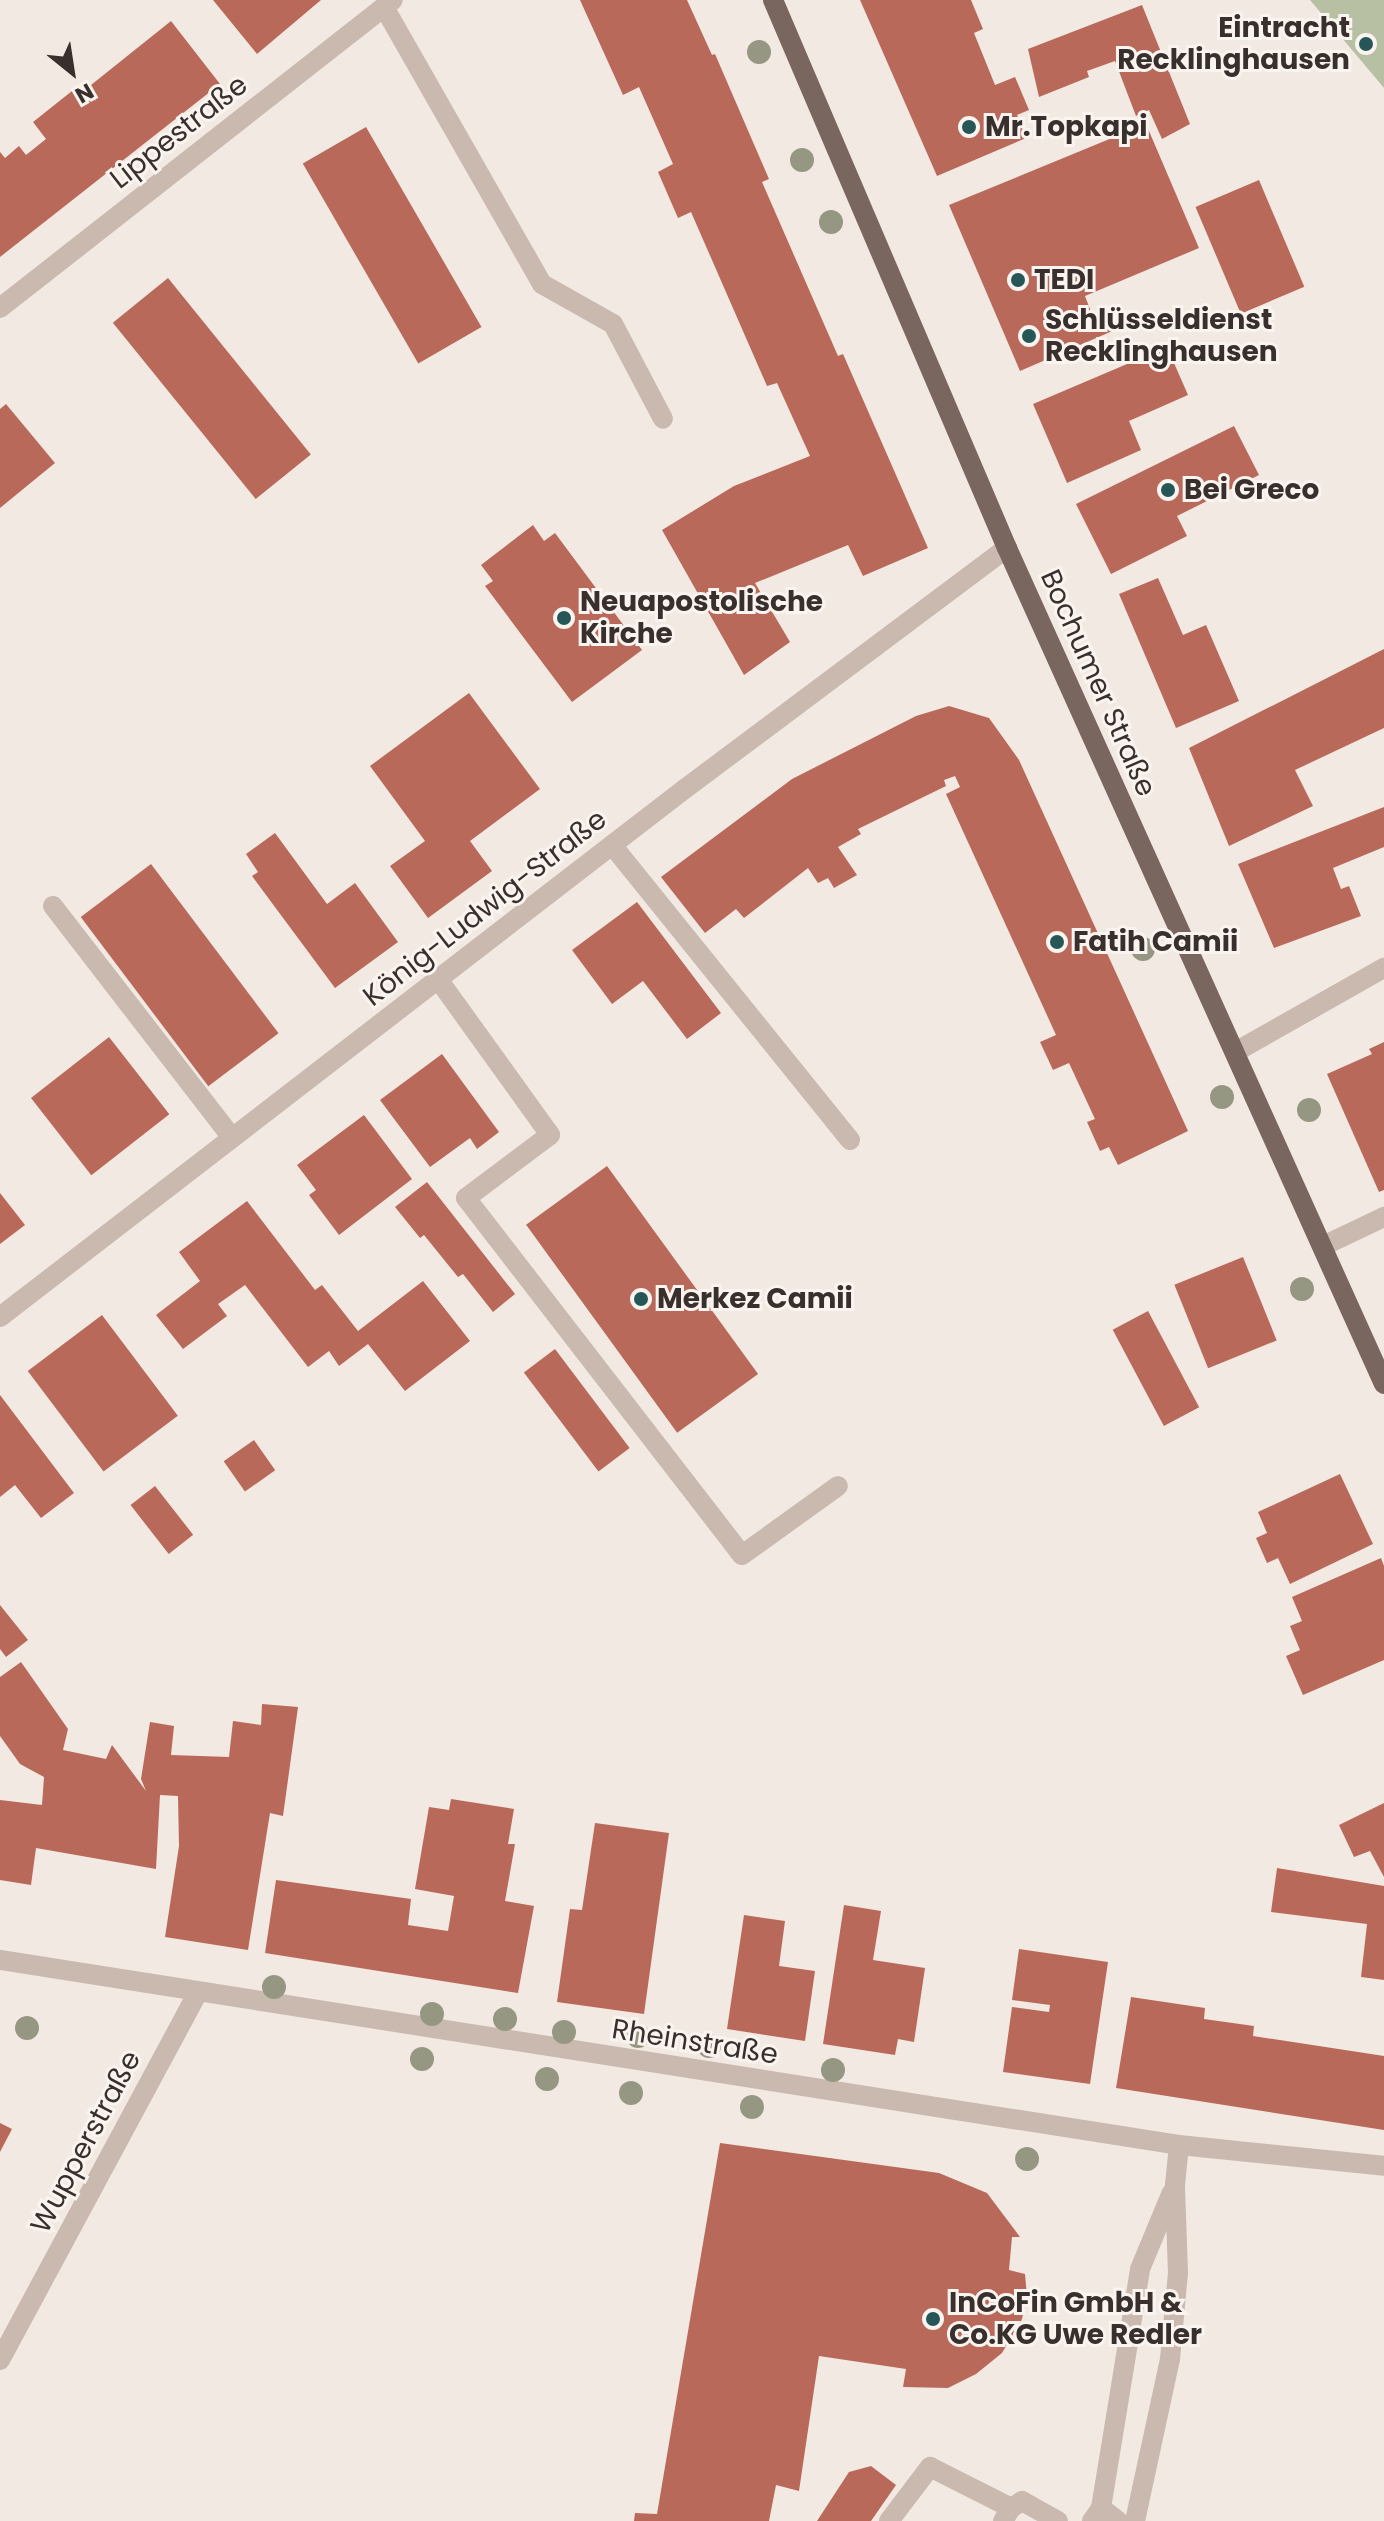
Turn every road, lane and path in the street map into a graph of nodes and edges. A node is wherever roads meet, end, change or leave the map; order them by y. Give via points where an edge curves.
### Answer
1 (773, 0) edge
2 (388, 4) edge
3 (0, 308) edge
4 (663, 419) dead end
5 (1007, 548) junction
6 (612, 845) junction
7 (53, 906) dead end
8 (1384, 968) edge
9 (438, 979) junction
10 (1237, 1051) junction
11 (232, 1138) junction
12 (850, 1140) dead end
13 (1384, 1217) edge
14 (1323, 1246) junction
15 (0, 1317) edge
16 (1384, 1384) edge
17 (838, 1486) dead end
18 (0, 1960) edge
19 (198, 1993) junction
20 (1179, 2145) junction
21 (1384, 2166) edge
22 (1175, 2185) junction
23 (0, 2360) edge
24 (1007, 2514) edge
25 (1096, 2514) edge
26 (889, 2521) edge
27 (1058, 2521) edge
28 (1118, 2521) edge
29 (1135, 2521) edge

1 - 5 main road, Bochumer Straße
2 - 3 street, Lippestraße
2 - 4 street via 542,284 613,324
5 - 6 street, König-Ludwig-Straße
5 - 10 main road, Bochumer Straße
6 - 9 street, König-Ludwig-Straße
6 - 12 street
7 - 11 street
8 - 10 street
9 - 11 street, König-Ludwig-Straße
9 - 17 street via 550,1135 466,1198 742,1555
10 - 14 main road, Bochumer Straße
11 - 15 street, König-Ludwig-Straße
13 - 14 street
14 - 16 main road, Bochumer Straße
18 - 19 street, Rheinstraße
19 - 20 street, Rheinstraße
19 - 23 street, Wupperstraße
20 - 21 street, Rheinstraße
20 - 22 street
22 - 25 street via 1140,2269
22 - 29 street via 1178,2273 1170,2359
24 - 26 street via 930,2467
24 - 27 street via 1022,2501
25 - 28 street

